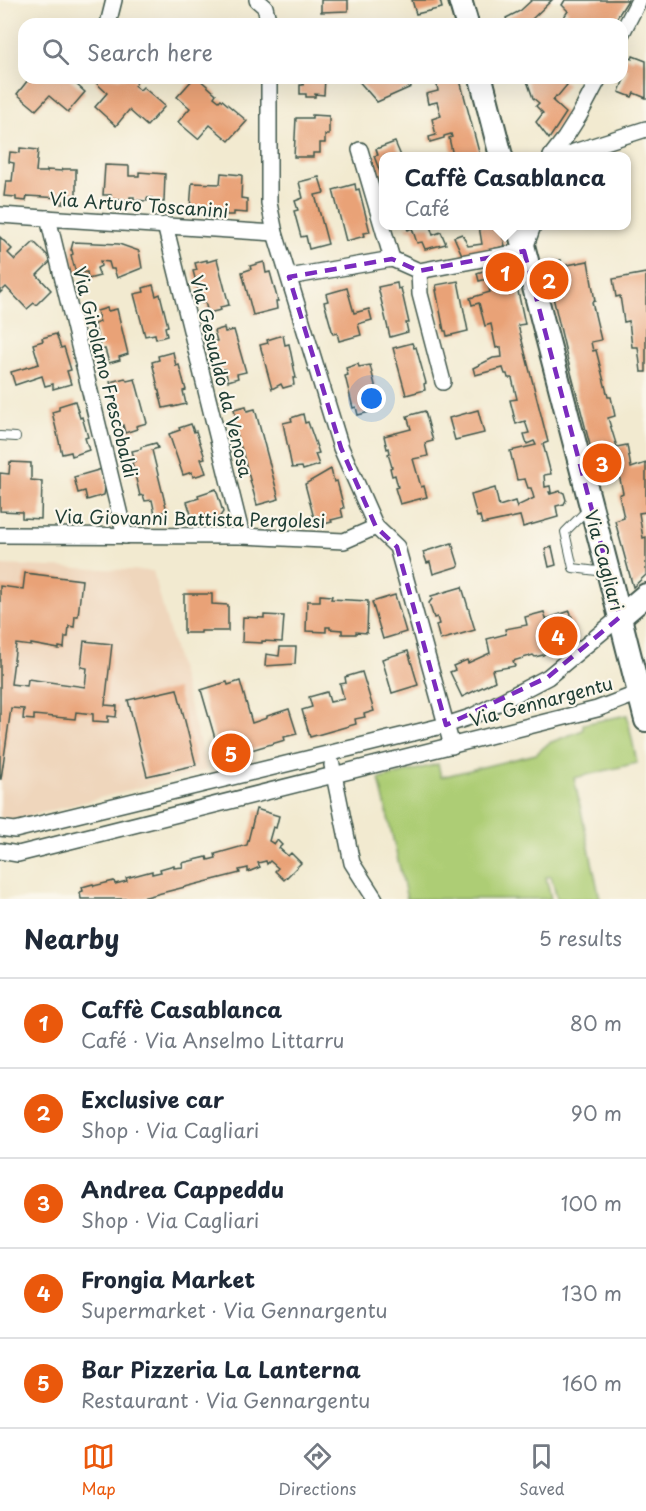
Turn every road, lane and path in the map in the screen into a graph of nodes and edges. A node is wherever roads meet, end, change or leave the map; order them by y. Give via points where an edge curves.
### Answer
1 (114, 0) edge
2 (460, 0) edge
3 (639, 0) edge
4 (261, 4) edge
5 (110, 18) edge
6 (267, 18) edge
7 (465, 18) edge
8 (628, 21) edge
9 (269, 84) edge
10 (483, 84) edge
11 (596, 84) edge
12 (579, 116) junction
13 (646, 129) edge
14 (590, 147) junction
15 (360, 150) dead end
16 (500, 152) edge
17 (553, 152) edge
18 (576, 152) edge
19 (0, 215) edge
20 (379, 215) edge
21 (48, 218) junction
22 (165, 225) junction
23 (383, 230) edge
24 (519, 230) edge
25 (531, 230) edge
26 (275, 232) junction
27 (524, 251) junction
28 (392, 259) junction
29 (419, 272) junction
30 (289, 277) junction
31 (443, 382) dead end
32 (0, 436) edge
33 (16, 436) dead end
34 (591, 506) junction
35 (376, 527) junction
36 (0, 536) edge
37 (125, 536) junction
38 (242, 536) junction
39 (609, 572) junction
40 (646, 595) edge
41 (620, 617) junction
42 (643, 706) edge
43 (446, 725) junction
44 (452, 746) junction
45 (330, 753) junction
46 (334, 775) junction
47 (109, 807) junction
48 (0, 828) edge
49 (115, 830) junction
50 (0, 851) edge
51 (375, 899) edge

1 - 5 street
2 - 7 main road
3 - 8 street
4 - 6 street
9 - 26 street via 269,203
10 - 16 main road
11 - 12 street
12 - 14 street
12 - 17 street
13 - 14 street
14 - 18 street
15 - 20 street
19 - 21 street, Via Arturo Toscanini
21 - 22 street, Via Arturo Toscanini
21 - 37 street, Via Girolamo Frescobaldi
22 - 26 street, Via Arturo Toscanini
22 - 38 street, Via Gesualdo da Venosa
23 - 28 street
24 - 27 main road, Via Cagliari
25 - 27 street
26 - 30 street
27 - 29 street
27 - 34 main road, Via Cagliari
28 - 29 street
28 - 30 street
29 - 31 street via 420,294
30 - 35 street via 341,448
32 - 33 lane
34 - 39 main road, Via Cagliari
34 - 39 lane via 565,532 573,568
35 - 38 street, Via Giovanni Battista Pergolesi via 344,541
35 - 43 street via 397,547
36 - 37 street, Via Giovanni Battista Pergolesi
37 - 38 street, Via Giovanni Battista Pergolesi
39 - 41 main road, Via Cagliari
40 - 41 main road
41 - 42 main road, Via Cagliari
41 - 43 street, Via Gennargentu via 548,677 473,716
42 - 44 street, Via Gennargentu via 597,709
43 - 44 street, Via Gennargentu
43 - 45 street, Via Gennargentu
44 - 46 street, Via Gennargentu
45 - 46 street
45 - 47 street, Via Gennargentu
46 - 49 street, Via Gennargentu
46 - 51 street via 352,863
47 - 48 street, Via Gennargentu via 15,830
47 - 49 street
49 - 50 street, Via Gennargentu via 18,854

